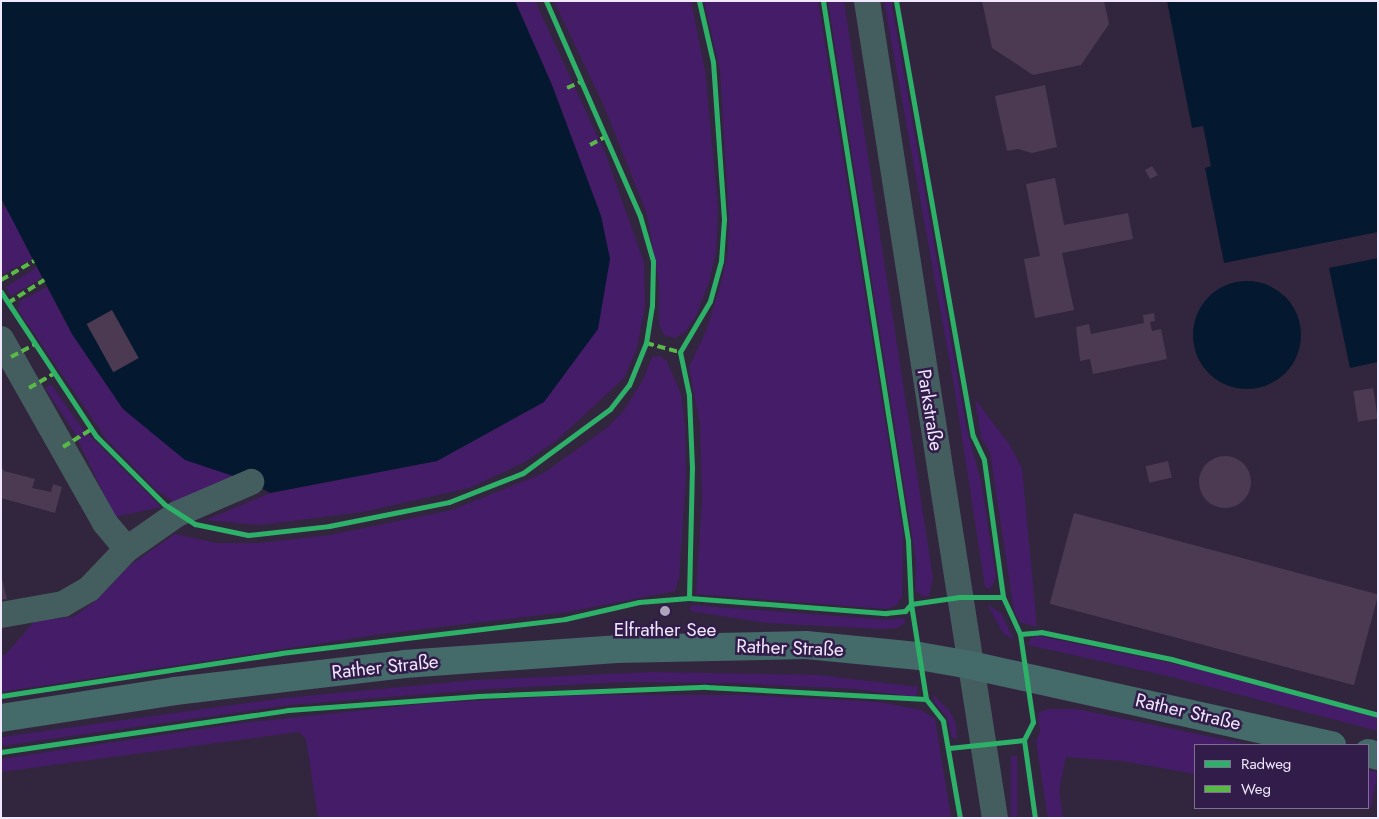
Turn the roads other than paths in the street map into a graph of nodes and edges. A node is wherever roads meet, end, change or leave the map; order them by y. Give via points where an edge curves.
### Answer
1 (867, 1) edge
2 (1, 339) edge
3 (251, 482) dead end
4 (126, 550) junction
5 (1, 615) edge
6 (970, 665) junction
7 (1, 718) edge
8 (1327, 744) edge
9 (995, 818) edge

1 - 6 street, Parkstraße
2 - 4 street via 105,523
3 - 4 street via 177,514
4 - 5 street via 89,589 63,604
6 - 7 main road, Rather Straße via 919,656 806,645 616,649 395,665 175,691
6 - 8 main road, Rather Straße
6 - 9 street, Parkstraße

